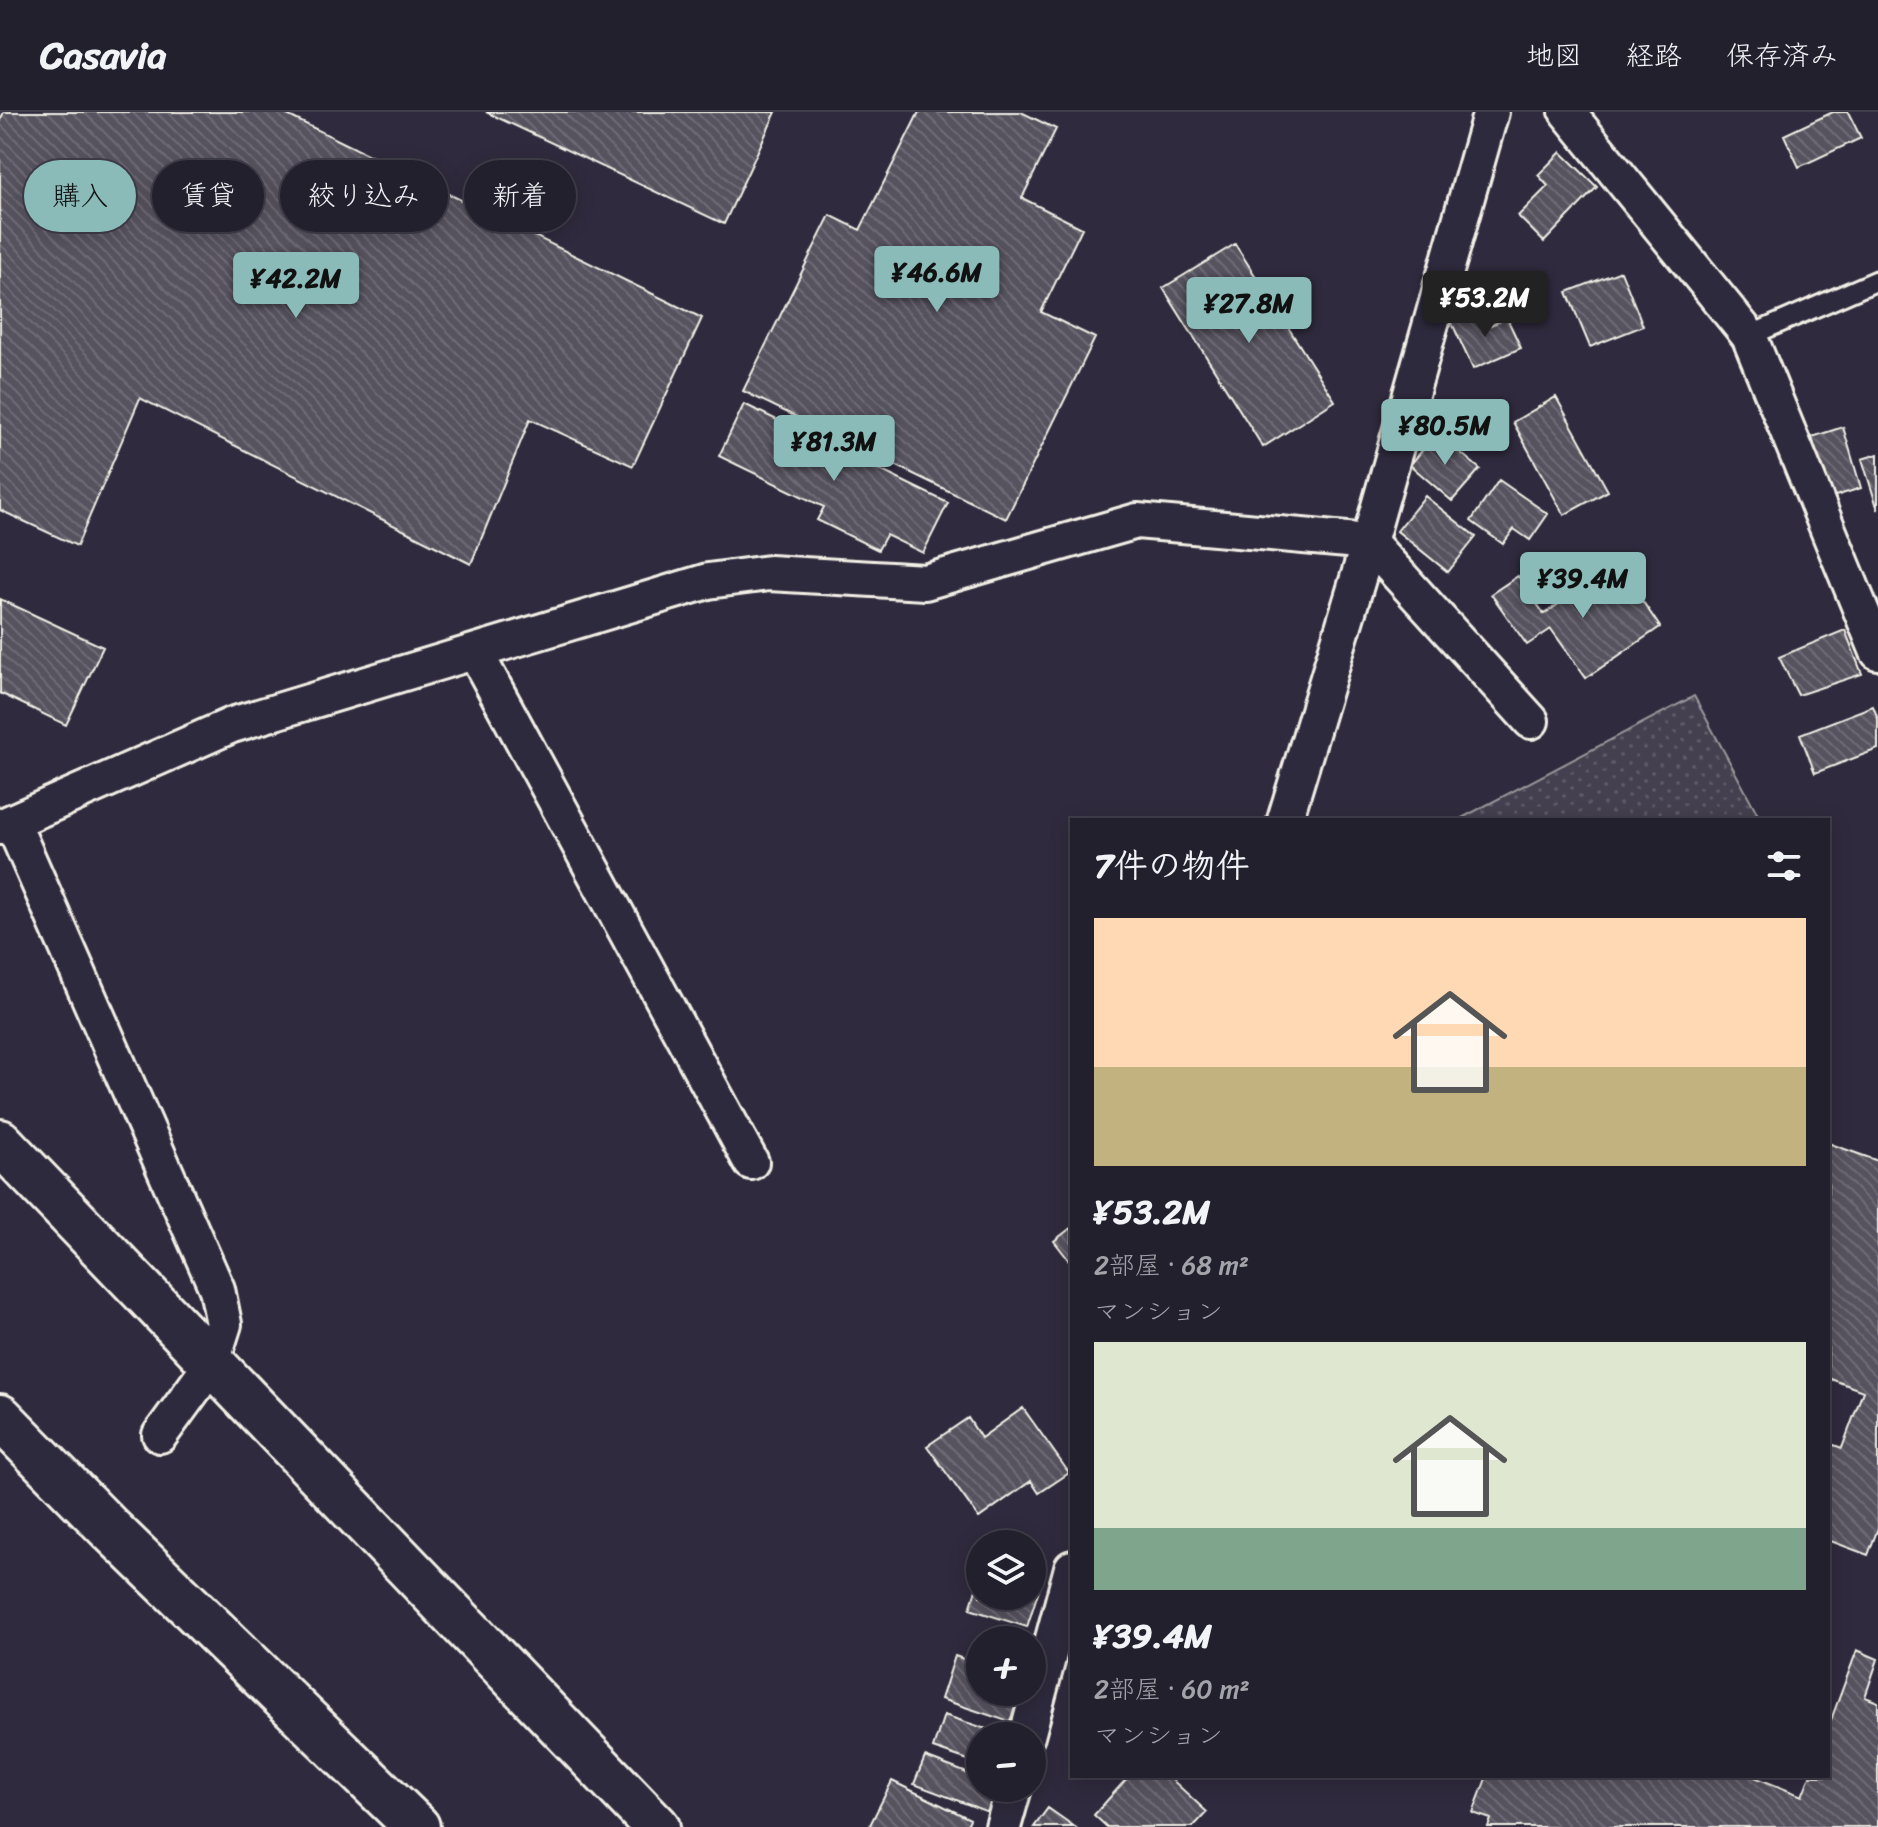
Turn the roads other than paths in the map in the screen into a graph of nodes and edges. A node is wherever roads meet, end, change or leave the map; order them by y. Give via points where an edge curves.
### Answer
1 (1491, 112) edge
2 (1567, 112) edge
3 (1878, 280) edge
4 (1749, 336) junction
5 (1369, 542) junction
6 (475, 652) junction
7 (1878, 652) edge
8 (1531, 721) dead end
9 (1286, 818) edge
10 (6, 825) edge
11 (0, 1142) edge
12 (751, 1162) dead end
13 (211, 1365) junction
14 (0, 1417) edge
15 (160, 1435) dead end
16 (1070, 1575) edge
17 (1031, 1722) edge
18 (1010, 1802) edge
19 (417, 1827) edge
20 (657, 1827) edge
21 (1003, 1827) edge

1 - 5 street
2 - 4 street
3 - 4 lane
4 - 7 street
5 - 6 street via 1137,521 925,582 769,573 708,581
5 - 8 street
5 - 9 street
6 - 10 street via 232,725
6 - 12 street
10 - 13 street via 217,1289 224,1324
11 - 13 street
13 - 15 street
13 - 20 street
14 - 19 street
16 - 17 street
18 - 21 street

